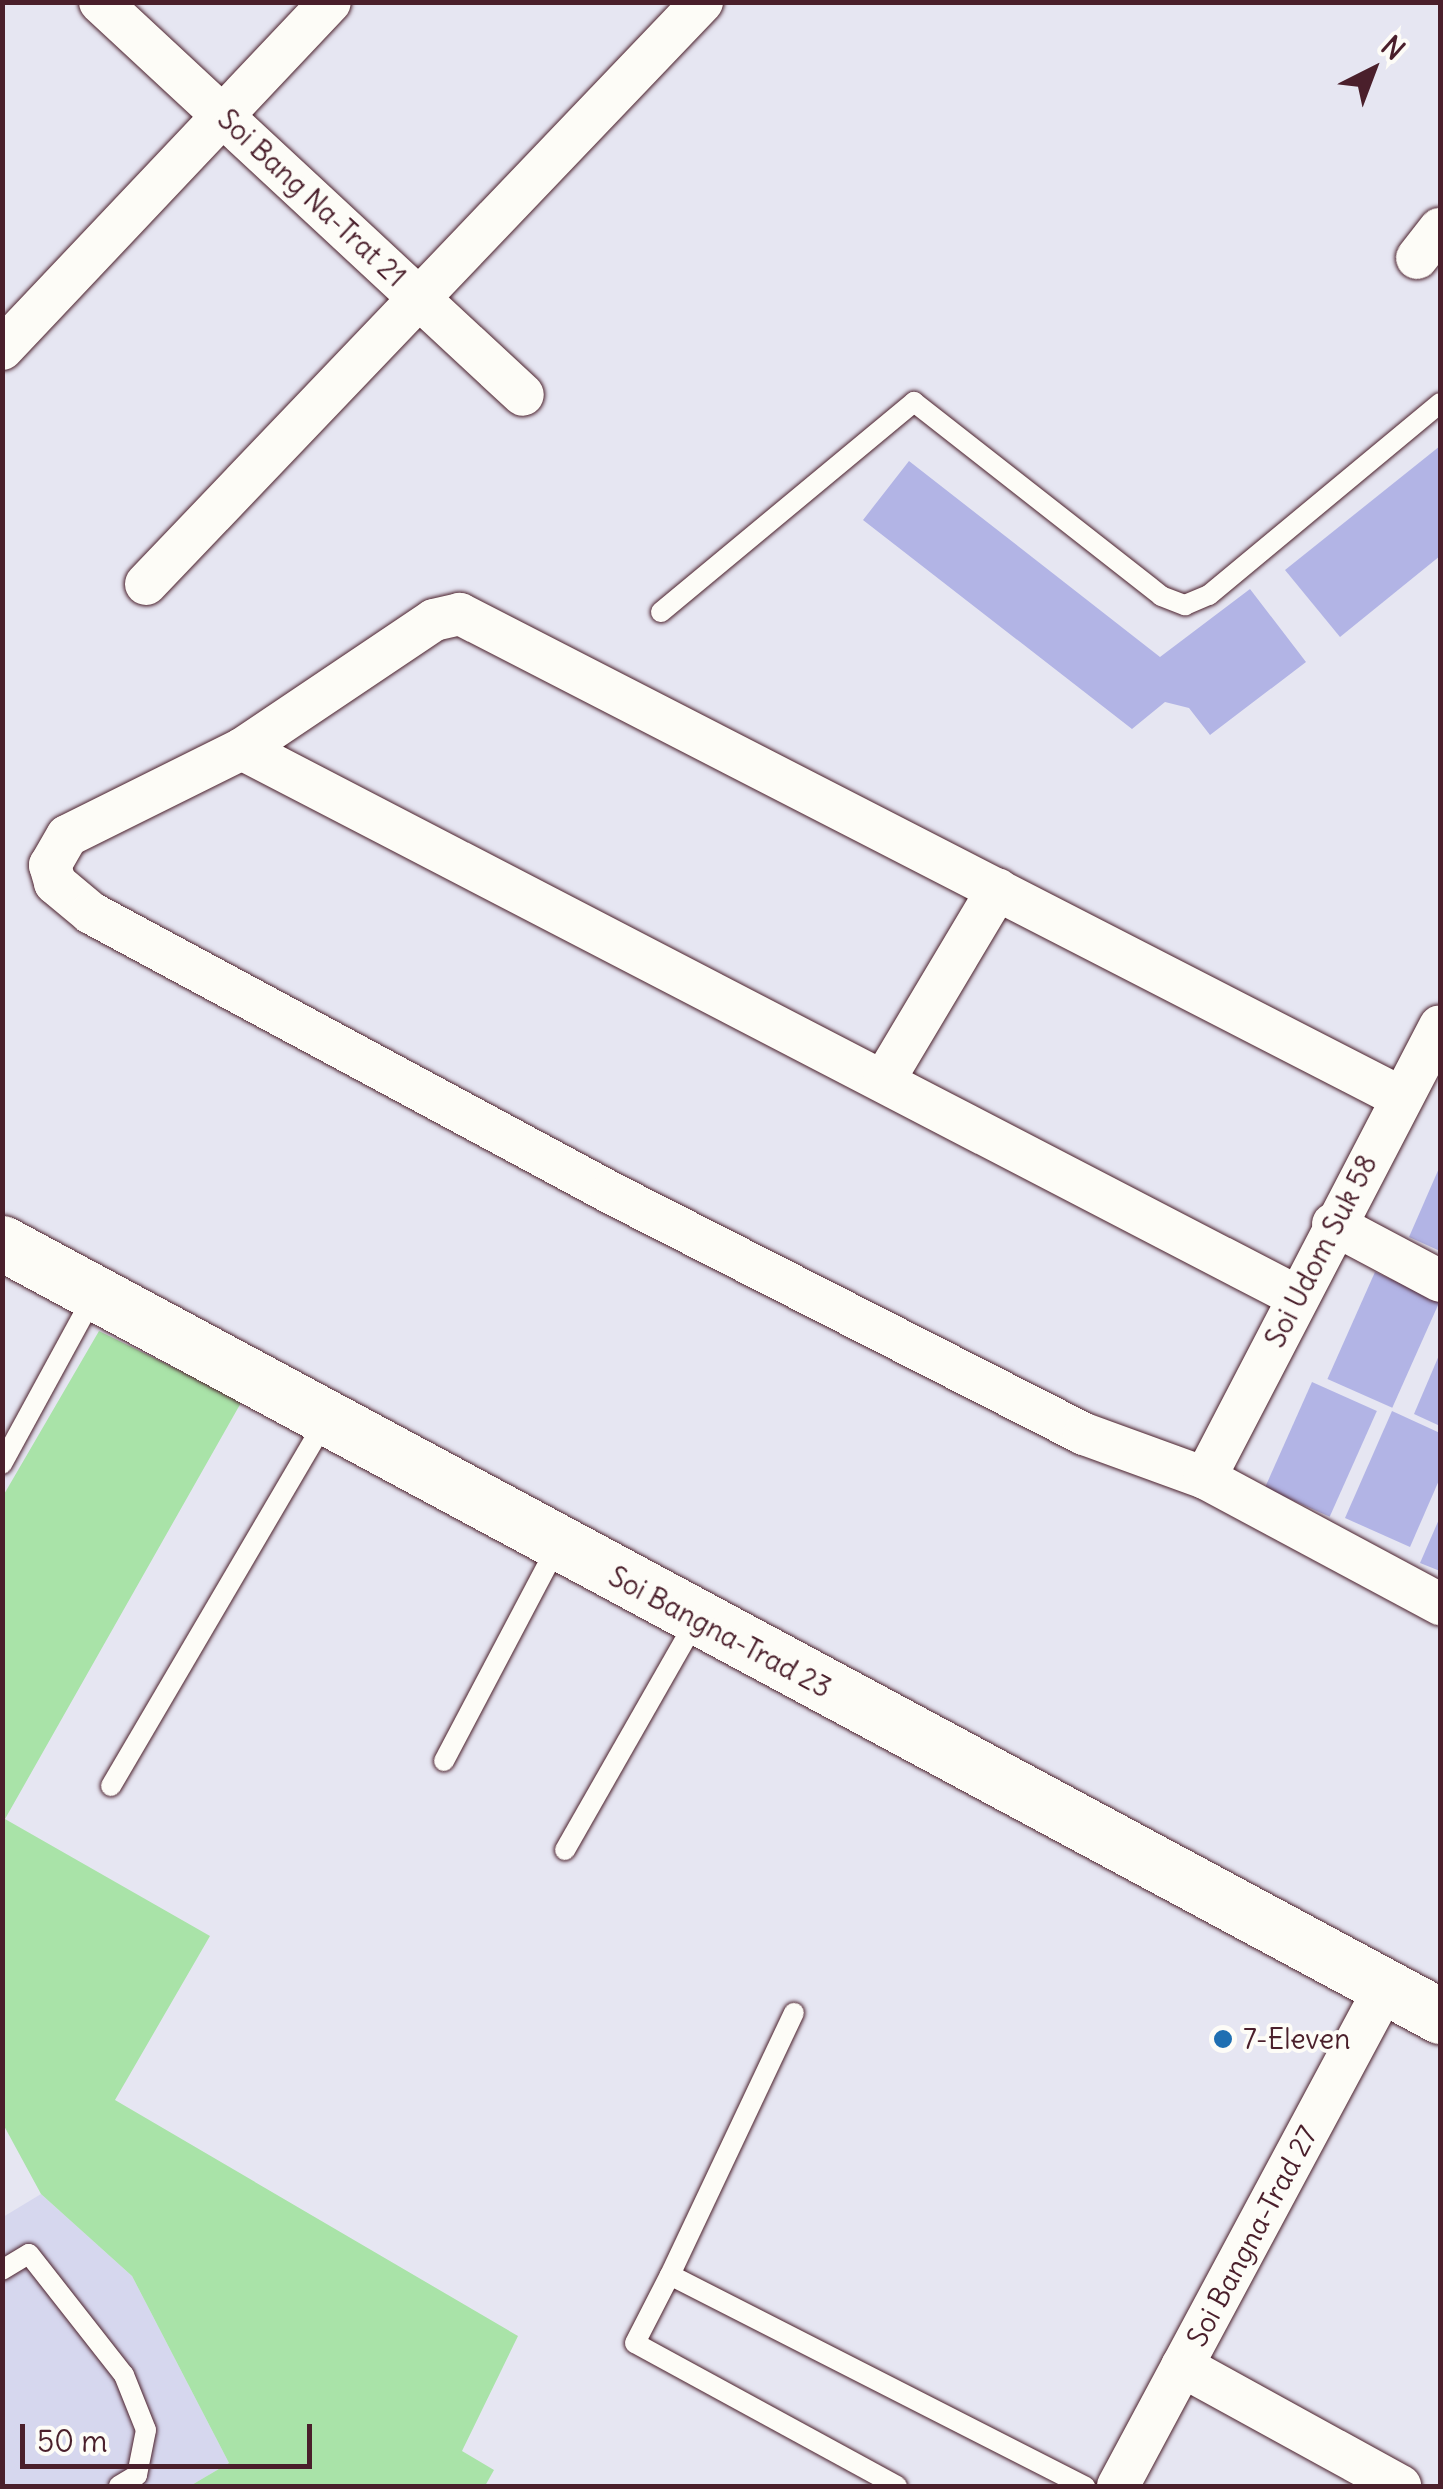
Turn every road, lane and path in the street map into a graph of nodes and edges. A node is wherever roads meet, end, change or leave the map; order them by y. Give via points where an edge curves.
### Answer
1 (100, 2) edge
2 (330, 2) edge
3 (702, 2) edge
4 (225, 116) junction
5 (421, 300) junction
6 (2, 349) edge
7 (523, 395) dead end
8 (1440, 402) edge
9 (146, 584) dead end
10 (661, 612) dead end
11 (242, 749) junction
12 (998, 888) junction
13 (1440, 1026) edge
14 (884, 1080) junction
15 (1400, 1097) junction
16 (1333, 1224) junction
17 (2, 1243) edge
18 (1440, 1281) edge
19 (95, 1293) junction
20 (1298, 1297) junction
21 (326, 1420) junction
22 (2, 1464) edge
23 (1205, 1478) junction
24 (558, 1545) junction
25 (1440, 1604) edge
26 (696, 1620) junction
27 (444, 1761) dead end
28 (112, 1786) dead end
29 (564, 1850) dead end
30 (1386, 1986) junction
31 (794, 2013) dead end
32 (1440, 2016) edge
33 (2, 2270) edge
34 (670, 2275) junction
35 (1182, 2366) junction
36 (119, 2486) edge
37 (897, 2486) edge
38 (1085, 2486) edge
39 (1118, 2486) edge
40 (1400, 2486) edge

1 - 4 street, Soi Bang Na-Trat 21
2 - 4 street
3 - 5 street
4 - 5 street, Soi Bang Na-Trat 21
4 - 6 street
5 - 7 street, Soi Bang Na-Trat 21
5 - 9 street
8 - 10 lane via 1209,595 1185,606 1161,596 914,402
11 - 12 street via 434,620 460,614
11 - 14 street
11 - 23 street via 68,836 50,865 55,883 90,913 611,1193 1084,1434
12 - 14 street
12 - 15 street
13 - 15 street, Soi Udom Suk 58
14 - 20 street
15 - 16 street, Soi Udom Suk 58
16 - 18 street
16 - 20 street, Soi Udom Suk 58
17 - 19 street, Soi Bangna-Trad 23
19 - 21 street, Soi Bangna-Trad 23
19 - 22 lane
20 - 23 street, Soi Udom Suk 58
21 - 24 street, Soi Bangna-Trad 23
21 - 28 lane
23 - 25 street
24 - 26 street, Soi Bangna-Trad 23
24 - 27 lane
26 - 29 lane
26 - 30 street, Soi Bangna-Trad 23
30 - 32 street, Soi Bangna-Trad 23
30 - 35 street, Soi Bangna-Trad 27
31 - 34 lane
33 - 36 lane via 29,2254 124,2376 146,2430 137,2475
34 - 37 lane via 635,2344
34 - 38 lane
35 - 39 street, Soi Bangna-Trad 27
35 - 40 street

